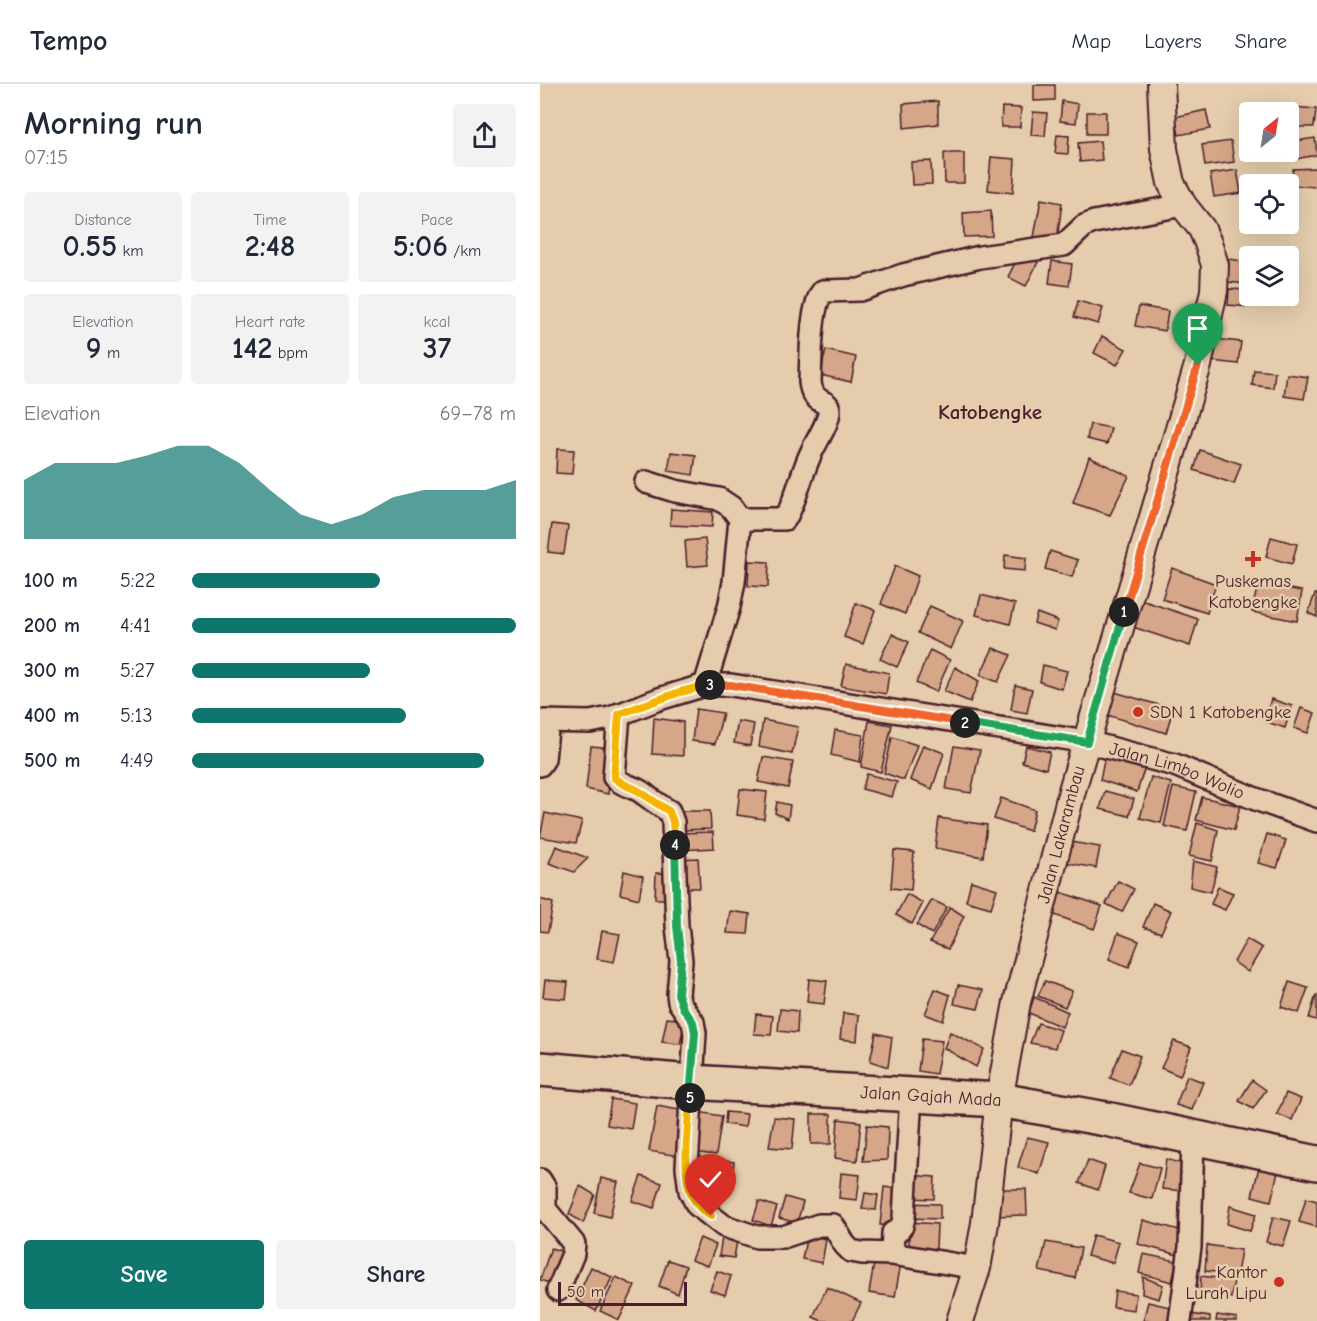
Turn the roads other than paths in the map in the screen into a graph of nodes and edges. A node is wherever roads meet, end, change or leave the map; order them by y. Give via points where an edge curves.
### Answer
1 (1161, 84) edge
2 (1183, 205) junction
3 (646, 482) dead end
4 (740, 519) junction
5 (705, 685) junction
6 (619, 714) junction
7 (544, 721) edge
8 (1087, 742) junction
9 (540, 765) edge
10 (1317, 821) edge
11 (540, 1069) edge
12 (691, 1082) junction
13 (911, 1094) junction
14 (999, 1100) junction
15 (1193, 1136) junction
16 (1317, 1163) edge
17 (540, 1180) edge
18 (892, 1254) junction
19 (977, 1268) junction
20 (558, 1290) dead end
21 (960, 1321) edge
22 (1180, 1321) edge

1 - 2 street, Jalan Lakarambau via 1164,150 1171,183
2 - 4 street via 1094,222 1058,247 980,257 903,275 860,291 823,291 815,308 810,382 811,391 829,407 829,416 785,519
2 - 8 street, Jalan Lakarambau via 1208,243 1215,265 1214,291 1198,365
3 - 4 street via 719,499
4 - 5 street via 729,607
5 - 6 street, Jalan Limbo Wolio
5 - 8 street, Jalan Limbo Wolio via 731,685
6 - 7 street, Jalan Limbo Wolio via 590,722
6 - 12 street via 614,777 669,811 673,822 681,961 678,994 695,1033
7 - 9 street via 544,759
8 - 10 street, Jalan Limbo Wolio via 1175,765
8 - 14 street, Jalan Lakarambau via 1017,1002
11 - 12 highway, Jalan Gajah Mada
12 - 13 highway, Jalan Gajah Mada
12 - 18 street via 687,1167 690,1191 697,1205 740,1233 783,1237 829,1224 851,1251
13 - 14 highway, Jalan Gajah Mada
13 - 18 street via 904,1217 902,1226 893,1233
14 - 15 highway, Jalan Gajah Mada
14 - 19 street, Jalan Lakarambau
15 - 16 highway, Jalan Gajah Mada
15 - 22 street via 1190,1247
17 - 20 street via 545,1188 545,1209 574,1244
18 - 19 street
19 - 21 street, Jalan Lakarambau

